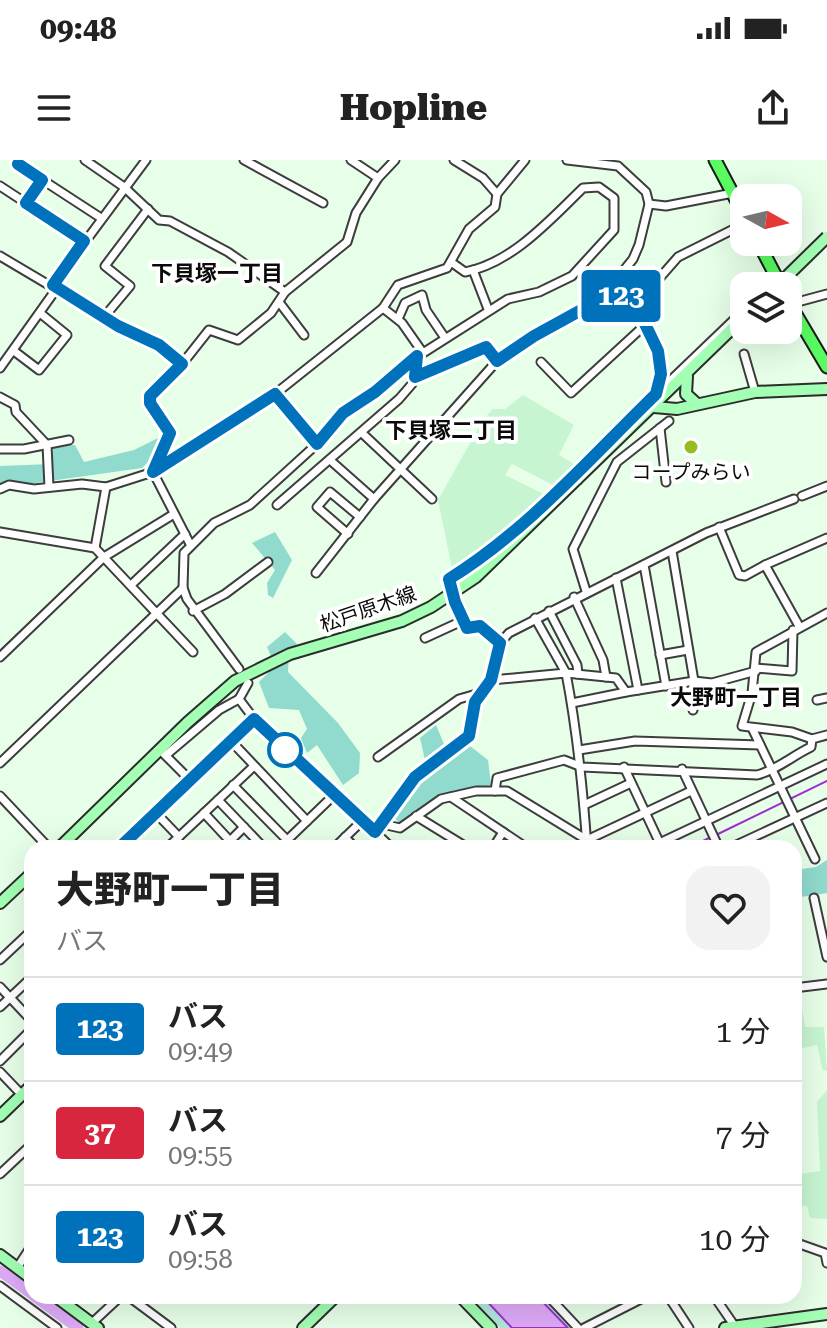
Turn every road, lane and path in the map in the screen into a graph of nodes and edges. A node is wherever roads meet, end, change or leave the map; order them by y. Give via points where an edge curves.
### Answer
1 (85, 160) edge
2 (146, 160) edge
3 (244, 160) edge
4 (351, 160) edge
5 (395, 160) edge
6 (454, 160) edge
7 (525, 160) edge
8 (567, 160) edge
9 (715, 160) edge
10 (18, 164) dead end
11 (366, 164) edge
12 (378, 178) junction
13 (42, 180) junction
14 (0, 186) edge
15 (124, 187) junction
16 (730, 188) edge
17 (497, 194) junction
18 (730, 194) edge
19 (26, 203) junction
20 (323, 203) dead end
21 (649, 204) junction
22 (148, 209) junction
23 (101, 218) junction
24 (730, 231) edge
25 (827, 237) edge
26 (84, 241) junction
27 (0, 256) edge
28 (451, 262) junction
29 (473, 270) junction
30 (793, 272) edge
31 (55, 287) junction
32 (285, 292) junction
33 (614, 292) junction
34 (827, 294) edge
35 (802, 299) edge
36 (279, 302) junction
37 (636, 305) junction
38 (383, 308) junction
39 (488, 309) junction
40 (40, 313) junction
41 (104, 317) junction
42 (398, 319) junction
43 (730, 323) edge
44 (802, 324) edge
45 (645, 325) junction
46 (730, 331) edge
47 (304, 335) dead end
48 (445, 338) junction
49 (14, 351) junction
50 (420, 354) junction
51 (744, 354) dead end
52 (497, 361) junction
53 (541, 362) dead end
54 (182, 364) junction
55 (827, 367) edge
56 (0, 368) edge
57 (692, 368) junction
58 (415, 377) junction
59 (827, 389) edge
60 (755, 392) junction
61 (275, 394) junction
62 (656, 394) junction
63 (0, 397) edge
64 (697, 404) junction
65 (654, 407) junction
66 (669, 421) dead end
67 (660, 428) junction
68 (362, 433) junction
69 (69, 440) dead end
70 (46, 444) junction
71 (317, 444) junction
72 (0, 449) edge
73 (330, 460) junction
74 (400, 469) junction
75 (153, 472) junction
76 (576, 477) junction
77 (666, 482) dead end
78 (827, 486) edge
79 (49, 487) junction
80 (106, 487) junction
81 (0, 489) edge
82 (374, 499) junction
83 (432, 499) dead end
84 (277, 505) dead end
85 (174, 514) junction
86 (360, 517) junction
87 (719, 527) junction
88 (0, 532) edge
89 (185, 534) junction
90 (348, 534) junction
91 (827, 538) edge
92 (190, 544) junction
93 (95, 548) junction
94 (672, 551) junction
95 (104, 557) junction
96 (268, 562) dead end
97 (644, 565) junction
98 (765, 565) junction
99 (316, 573) dead end
100 (616, 578) junction
101 (131, 585) junction
102 (183, 588) junction
103 (586, 591) junction
104 (574, 597) junction
105 (193, 611) junction
106 (549, 611) junction
107 (157, 613) junction
108 (827, 613) edge
109 (535, 618) junction
110 (462, 621) junction
111 (796, 628) junction
112 (425, 638) dead end
113 (500, 643) junction
114 (688, 650) junction
115 (193, 652) dead end
116 (660, 655) junction
117 (0, 657) edge
118 (239, 669) dead end
119 (756, 669) junction
120 (566, 673) junction
121 (578, 674) junction
122 (606, 677) junction
123 (491, 680) junction
124 (696, 681) junction
125 (248, 683) dead end
126 (666, 686) junction
127 (638, 690) junction
128 (626, 692) junction
129 (480, 693) junction
130 (827, 698) edge
131 (239, 699) junction
132 (817, 700) dead end
133 (572, 703) junction
134 (693, 710) dead end
135 (254, 719) junction
136 (753, 730) junction
137 (827, 735) edge
138 (812, 739) junction
139 (231, 741) junction
140 (760, 745) junction
141 (579, 750) junction
142 (163, 752) junction
143 (378, 757) dead end
144 (0, 763) edge
145 (827, 764) edge
146 (254, 766) junction
147 (582, 767) junction
148 (624, 767) junction
149 (682, 769) junction
150 (773, 771) junction
151 (190, 780) junction
152 (631, 783) junction
153 (233, 785) junction
154 (779, 786) junction
155 (495, 791) junction
156 (691, 791) junction
157 (0, 796) edge
158 (333, 796) junction
159 (451, 797) junction
160 (218, 800) junction
161 (827, 803) edge
162 (584, 805) junction
163 (645, 812) junction
164 (156, 813) junction
165 (204, 813) junction
166 (416, 816) junction
167 (795, 818) junction
168 (706, 820) junction
169 (307, 821) junction
170 (362, 821) junction
171 (382, 824) junction
172 (244, 827) junction
173 (375, 832) junction
174 (503, 832) junction
175 (179, 837) junction
176 (345, 837) junction
177 (41, 840) edge
178 (68, 840) edge
179 (127, 840) edge
180 (176, 840) edge
181 (229, 840) edge
182 (231, 840) edge
183 (256, 840) edge
184 (287, 840) joint
185 (342, 840) edge
186 (348, 840) edge
187 (384, 840) edge
188 (455, 840) edge
189 (498, 840) edge
190 (515, 840) edge
191 (581, 840) edge
192 (587, 840) edge
193 (594, 840) edge
194 (659, 840) edge
195 (670, 840) edge
196 (715, 840) edge
197 (747, 840) edge
198 (815, 859) dead end
199 (24, 880) edge
200 (814, 898) dead end
201 (0, 903) edge
202 (24, 938) edge
203 (827, 957) edge
204 (0, 960) edge
205 (827, 984) edge
206 (24, 985) edge
207 (0, 987) edge
208 (802, 987) edge
209 (10, 998) junction
210 (0, 1007) edge
211 (24, 1013) edge
212 (24, 1037) edge
213 (0, 1061) edge
214 (0, 1072) edge
215 (22, 1095) joint
216 (0, 1116) edge
217 (24, 1152) edge
218 (0, 1174) edge
219 (802, 1245) edge
220 (826, 1253) edge
221 (0, 1255) edge
222 (24, 1257) edge
223 (827, 1263) edge
224 (17, 1268) junction
225 (24, 1273) edge
226 (0, 1286) edge
227 (24, 1304) edge
228 (24, 1304) edge
229 (66, 1304) edge
230 (114, 1304) edge
231 (139, 1304) edge
232 (328, 1304) edge
233 (468, 1304) edge
234 (555, 1304) edge
235 (631, 1304) edge
236 (673, 1304) edge
237 (719, 1304) edge
238 (627, 1306) joint
239 (827, 1314) edge
240 (781, 1324) edge
241 (95, 1326) edge
242 (732, 1327) edge
243 (57, 1328) edge
244 (171, 1328) edge
245 (303, 1328) edge
246 (491, 1328) edge
247 (581, 1328) edge
248 (689, 1328) edge

1 - 15 street
2 - 15 street
3 - 20 street
4 - 11 street
5 - 12 street
6 - 17 street
7 - 17 street
8 - 21 street via 623,168 646,192
9 - 16 main road
10 - 13 street
11 - 12 street
12 - 32 street via 356,213 347,242
13 - 19 street
13 - 23 street
14 - 19 street
15 - 22 street
15 - 23 street
17 - 28 street via 495,207 469,229
18 - 21 street via 666,206
19 - 26 street
21 - 33 street via 633,259 613,284
22 - 32 street via 159,220 228,252
22 - 41 street via 105,266 130,286
23 - 26 street
24 - 37 street via 678,257
25 - 30 main road, bridge
26 - 31 street
27 - 31 street
28 - 29 street via 465,272
28 - 38 street via 441,271 398,285
29 - 39 street
29 - 39 street via 491,265 535,237 583,188 599,187 614,198 614,230 572,276
31 - 40 street
31 - 41 street
32 - 36 street
33 - 37 street
33 - 52 street
34 - 35 street
36 - 47 street
36 - 54 street via 238,340 209,330
37 - 45 street
38 - 42 street
38 - 61 street
39 - 48 street
40 - 49 street
40 - 49 street via 67,335 39,370
41 - 54 street via 159,345
42 - 48 street via 405,303 422,295
42 - 50 street
43 - 62 street
44 - 55 main road
45 - 53 street via 571,393
45 - 62 street via 661,367
46 - 57 main road, 松戸原木線
48 - 50 street
49 - 56 street
50 - 58 street
50 - 71 street via 343,413
51 - 60 street
52 - 58 street via 486,347
52 - 74 street
54 - 75 street via 150,396 170,433
57 - 64 main road via 684,389
57 - 65 main road, 松戸原木線
58 - 68 street
59 - 60 main road
60 - 64 main road
61 - 71 street
61 - 75 street
62 - 76 street
63 - 70 street via 15,405
64 - 65 main road
65 - 76 main road, 松戸原木線
66 - 67 street
67 - 77 street
67 - 103 street via 617,462 573,549
68 - 73 street
68 - 74 street
69 - 70 street
70 - 72 street
70 - 79 street
71 - 92 street via 250,505 214,523
73 - 82 street
73 - 84 street
74 - 82 street
74 - 83 street
75 - 80 street
75 - 85 street
76 - 110 street, bridge via 494,550 449,579
76 - 142 main road, 松戸原木線 via 476,577 452,594 402,621 259,667 219,693
78 - 87 street
79 - 80 street
79 - 81 street
80 - 93 street
82 - 86 street
85 - 89 street
85 - 95 street
86 - 90 street
86 - 90 street via 330,492 317,507
87 - 94 street
87 - 98 street via 739,575
88 - 93 street
89 - 92 street
89 - 101 street
90 - 99 street
91 - 98 street
92 - 102 street via 182,558
93 - 95 street
94 - 97 street
94 - 114 street
95 - 101 street
95 - 117 street
96 - 105 street
97 - 100 street
97 - 116 street
98 - 111 street
100 - 103 street
100 - 127 street
101 - 107 street
102 - 105 street
102 - 107 street
103 - 104 street
104 - 106 street
104 - 122 street
105 - 118 street
106 - 109 street
106 - 121 street
107 - 115 street
107 - 144 street
108 - 111 street
109 - 113 street
109 - 120 street
110 - 112 street
110 - 113 street via 467,628 480,626
111 - 119 street via 756,652
111 - 119 street via 792,671
113 - 123 street
114 - 116 street
114 - 124 street
116 - 126 street
119 - 124 street via 712,683
119 - 136 street via 742,726
120 - 121 street
120 - 123 street
120 - 133 street
121 - 122 street
122 - 128 street via 616,678
123 - 129 street
124 - 126 street
124 - 134 street
125 - 131 street
126 - 127 street
127 - 128 street
128 - 133 street
129 - 143 street via 459,699
129 - 171 street via 469,736 415,777
130 - 132 street
131 - 135 street
131 - 142 street
133 - 141 street
135 - 139 street
135 - 158 street
136 - 138 street
136 - 140 street
137 - 138 street
138 - 150 street via 811,747
139 - 146 street
139 - 151 street
140 - 141 street via 635,741
140 - 150 street
141 - 147 street
142 - 151 street
142 - 178 main road, 松戸原木線
145 - 154 street
146 - 153 street
146 - 169 street
147 - 148 street
147 - 155 street via 564,760 497,778
147 - 162 street
148 - 149 street
148 - 152 street
149 - 150 street via 739,776
149 - 156 street
150 - 154 street
151 - 164 street
152 - 162 street
152 - 163 street
153 - 160 street
153 - 184 street
154 - 167 street
154 - 168 street
155 - 159 street
155 - 191 street via 513,792
156 - 163 street
156 - 168 street
157 - 177 street
158 - 169 street
158 - 170 street
159 - 166 street
159 - 174 street
160 - 165 street
160 - 172 street
161 - 167 street
162 - 192 street
163 - 193 street
163 - 194 street
164 - 175 street
164 - 179 street
165 - 175 street
165 - 181 street
166 - 171 street via 400,828
166 - 188 street
167 - 197 street
167 - 198 street
168 - 195 street
168 - 196 street
169 - 184 street
170 - 173 street
170 - 176 street
171 - 173 street
172 - 182 street
172 - 183 street
173 - 187 street
174 - 189 street
174 - 190 street
175 - 180 street
176 - 185 street
176 - 186 street
199 - 201 main road
200 - 203 street
202 - 204 street
205 - 208 street
206 - 209 street
207 - 209 street
209 - 210 street
209 - 211 street
212 - 213 street
214 - 215 street
215 - 216 main road
217 - 218 street
219 - 220 street
220 - 223 street
221 - 224 main road
222 - 224 street
224 - 225 main road
226 - 227 street
228 - 243 street
229 - 241 main road
230 - 241 street
231 - 244 street
232 - 245 main road
233 - 246 main road
234 - 247 street
235 - 238 street
236 - 248 street
237 - 242 street
238 - 247 street
239 - 240 main road
240 - 242 main road

